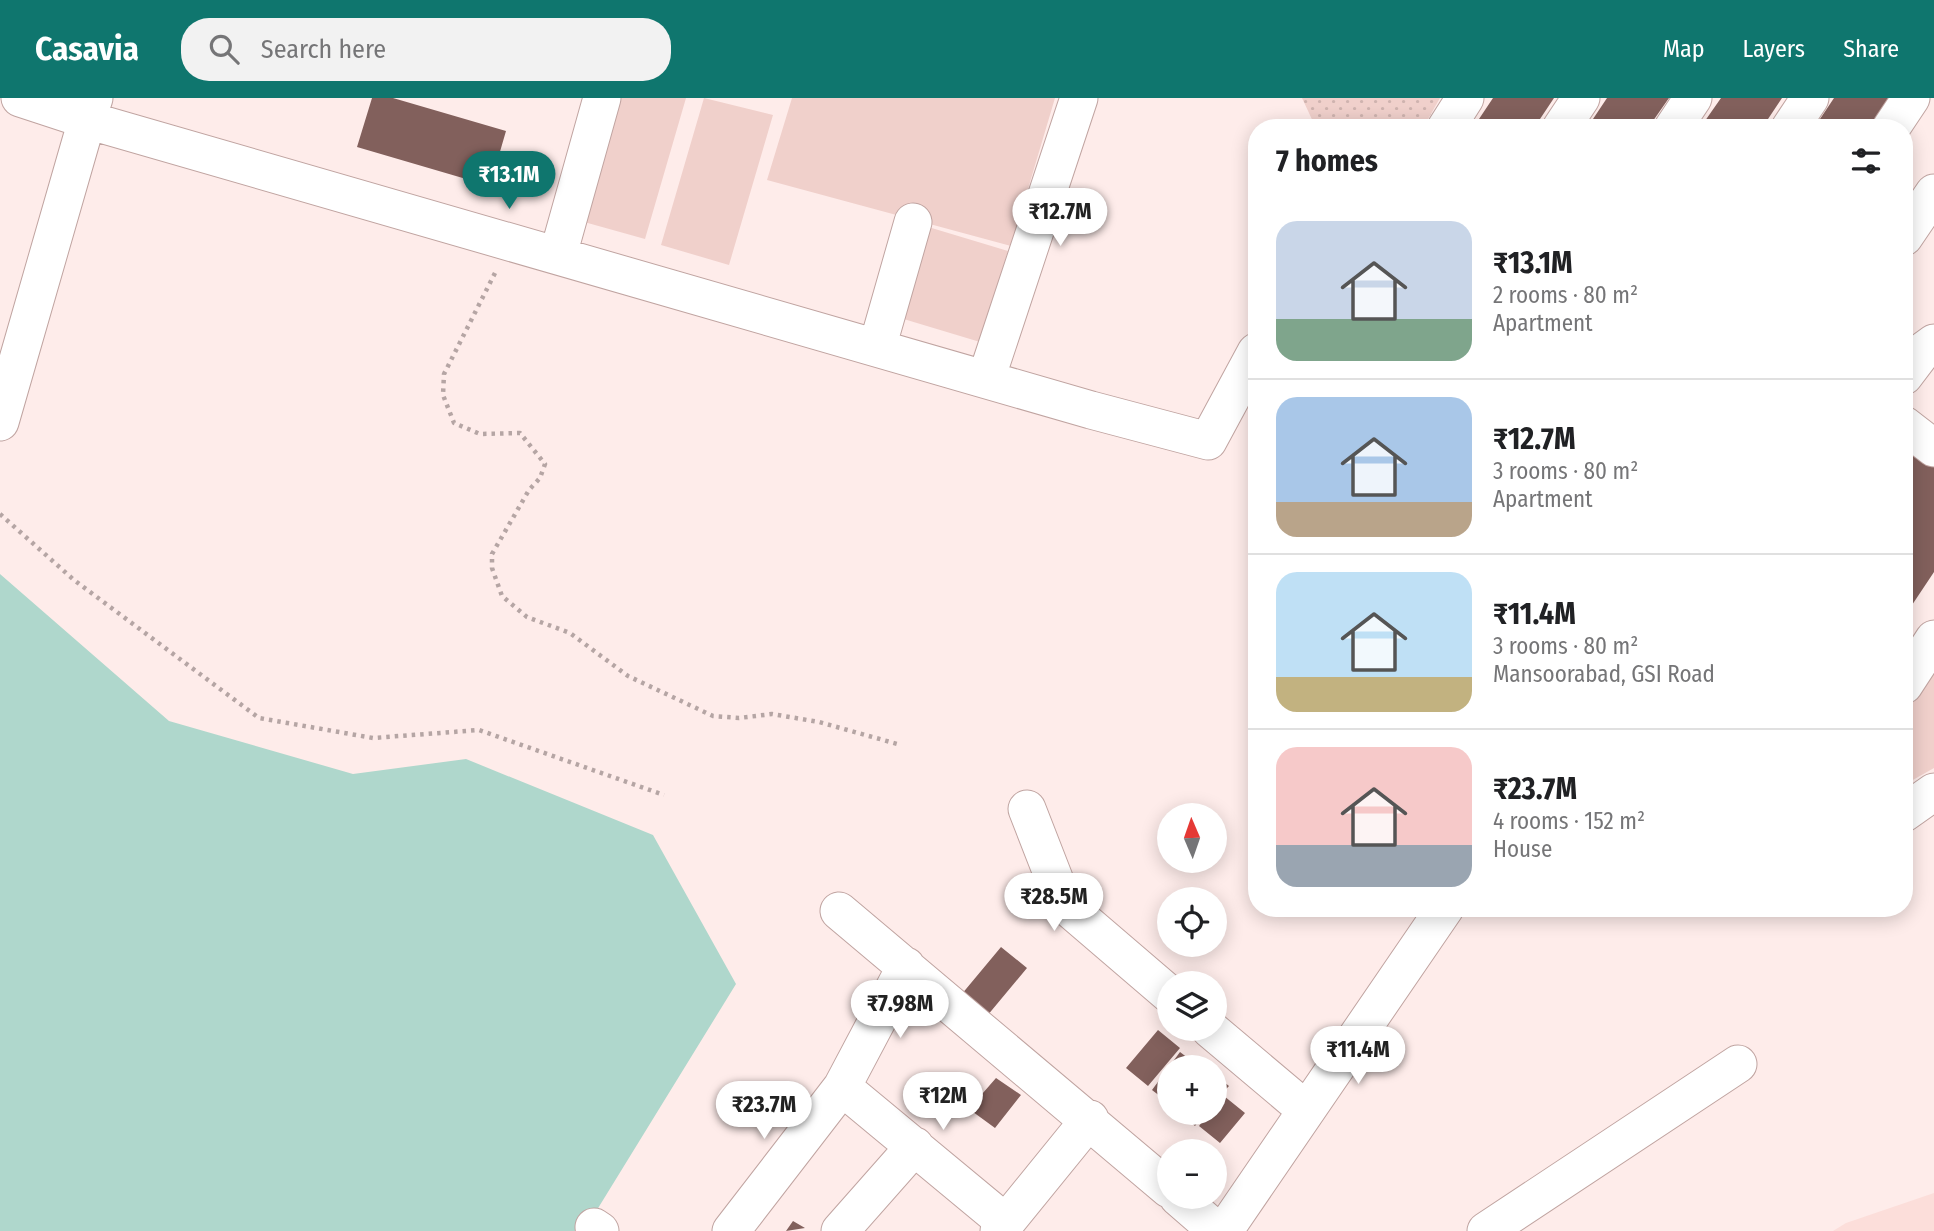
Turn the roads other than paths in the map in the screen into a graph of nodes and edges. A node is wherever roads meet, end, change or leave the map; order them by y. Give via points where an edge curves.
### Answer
1 (20, 98) edge
2 (602, 98) edge
3 (1079, 98) edge
4 (1465, 98) edge
5 (1581, 98) edge
6 (1693, 98) edge
7 (1810, 98) edge
8 (1911, 98) edge
9 (90, 109) edge
10 (1452, 119) edge
11 (1566, 119) edge
12 (1679, 119) edge
13 (1796, 119) edge
14 (1897, 119) edge
15 (1934, 193) edge
16 (914, 222) dead end
17 (1913, 224) edge
18 (558, 255) junction
19 (877, 348) junction
20 (1248, 367) edge
21 (986, 379) junction
22 (0, 422) edge
23 (1913, 432) edge
24 (1934, 448) edge
25 (1934, 639) edge
26 (1913, 671) edge
27 (1934, 792) edge
28 (1913, 807) edge
29 (1027, 809) dead end
30 (839, 911) dead end
31 (1439, 917) edge
32 (906, 966) junction
33 (1157, 984) edge
34 (1224, 1041) edge
35 (1738, 1064) dead end
36 (842, 1087) junction
37 (1306, 1111) junction
38 (1090, 1119) junction
39 (915, 1146) junction
40 (1157, 1178) edge
41 (1192, 1209) edge
42 (1003, 1227) edge
43 (731, 1231) edge
44 (839, 1231) edge
45 (1217, 1231) edge
46 (1224, 1231) edge
47 (1486, 1231) edge

1 - 9 street
2 - 18 street
3 - 21 street
4 - 10 street
5 - 11 street
6 - 12 street
7 - 13 street
8 - 14 street
9 - 18 street
9 - 22 street
15 - 17 street
16 - 19 street
18 - 19 street
19 - 21 street
20 - 21 street via 1208,441
23 - 24 street
25 - 26 street
27 - 28 street
29 - 33 street via 1064,904
30 - 32 street
31 - 37 street
32 - 36 street
32 - 38 street
34 - 37 street
35 - 47 street
36 - 39 street
36 - 43 street
37 - 46 street
38 - 40 street
38 - 42 street
39 - 42 street
39 - 44 street
41 - 45 street

